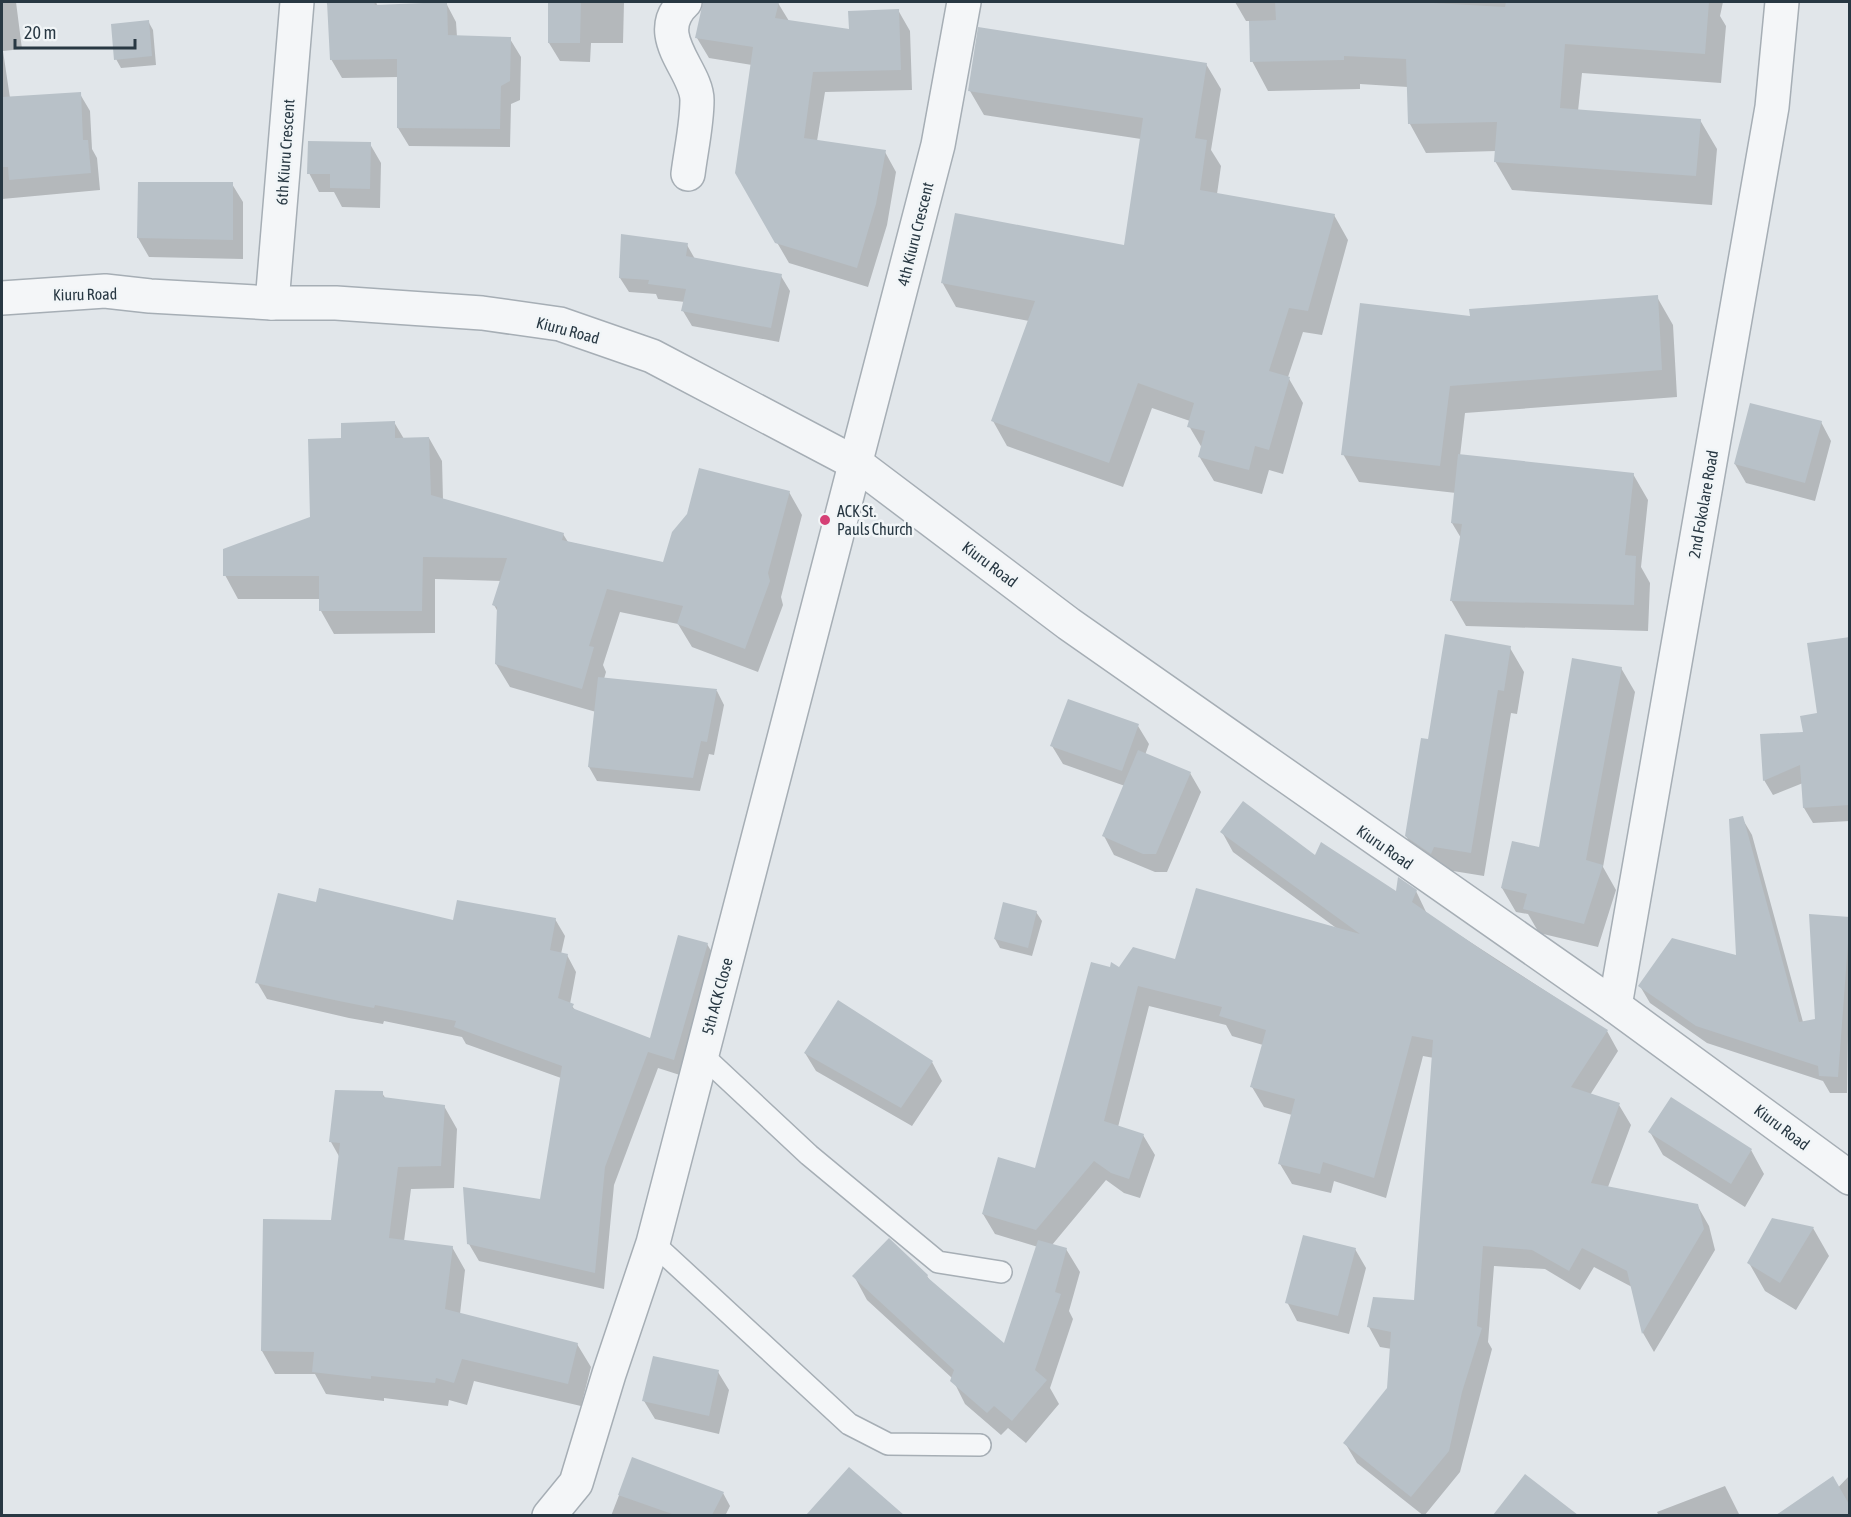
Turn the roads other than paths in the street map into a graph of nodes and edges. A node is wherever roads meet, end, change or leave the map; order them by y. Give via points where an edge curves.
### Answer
1 (297, 2) edge
2 (685, 2) edge
3 (964, 2) edge
4 (1782, 2) edge
5 (688, 174) dead end
6 (2, 298) edge
7 (272, 303) junction
8 (857, 464) junction
9 (1615, 1006) junction
10 (702, 1055) junction
11 (1849, 1175) edge
12 (653, 1243) junction
13 (1001, 1272) dead end
14 (980, 1445) dead end
15 (549, 1515) edge

1 - 7 street, 6th Kiuru Crescent
2 - 5 street via 676,10 672,32 698,97
3 - 8 street, 4th Kiuru Crescent via 938,145
4 - 9 street, 2nd Fokolare Road via 1772,107
6 - 7 street, Kiuru Road via 105,291
7 - 8 street, Kiuru Road via 483,312 560,324 652,356
8 - 9 street, Kiuru Road via 1078,631
8 - 10 street, 5th ACK Close
9 - 11 street, Kiuru Road
10 - 12 street, 5th ACK Close
10 - 13 lane via 809,1155 938,1262
12 - 14 lane via 849,1424 888,1444
12 - 15 street, 5th ACK Close via 576,1483

